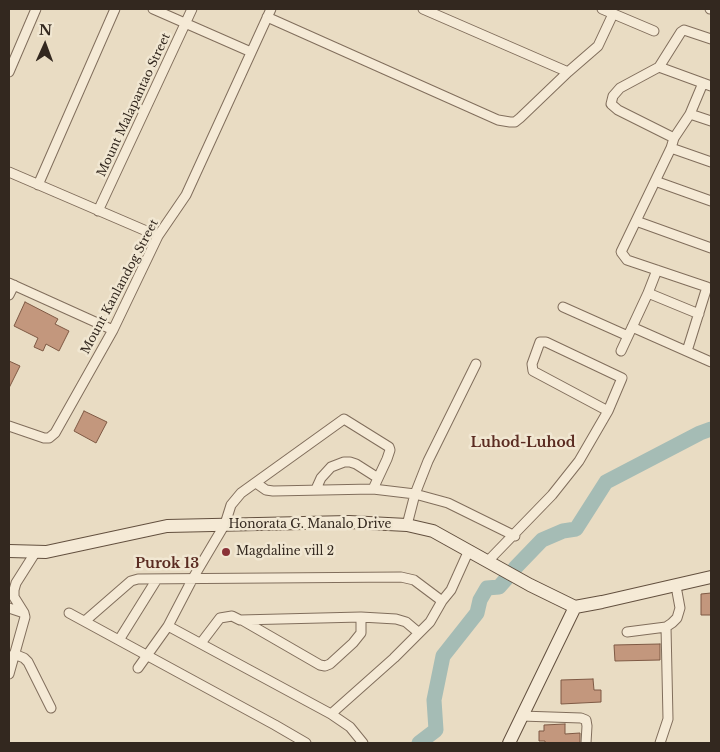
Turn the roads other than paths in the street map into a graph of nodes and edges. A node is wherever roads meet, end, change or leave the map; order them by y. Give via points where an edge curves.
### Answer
1 (36, 9) edge
2 (115, 9) edge
3 (153, 9) edge
4 (192, 9) edge
5 (423, 9) edge
6 (602, 9) edge
7 (269, 13) edge
8 (613, 14) junction
9 (185, 23) junction
10 (654, 31) dead end
11 (711, 39) edge
12 (251, 52) junction
13 (658, 67) junction
14 (9, 72) edge
15 (568, 72) junction
16 (707, 84) edge
17 (690, 114) junction
18 (711, 121) edge
19 (674, 138) junction
20 (671, 148) junction
21 (711, 162) edge
22 (9, 172) edge
23 (655, 181) junction
24 (38, 185) junction
25 (711, 201) edge
26 (98, 212) junction
27 (636, 221) junction
28 (158, 236) junction
29 (711, 248) edge
30 (657, 270) junction
31 (11, 284) edge
32 (648, 293) junction
33 (9, 295) edge
34 (564, 307) dead end
35 (699, 314) junction
36 (632, 327) junction
37 (113, 330) junction
38 (628, 336) junction
39 (621, 351) dead end
40 (687, 351) junction
41 (711, 362) edge
42 (476, 364) dead end
43 (608, 411) junction
44 (9, 426) edge
45 (378, 478) junction
46 (256, 482) junction
47 (316, 489) junction
48 (373, 489) junction
49 (415, 494) junction
50 (224, 524) junction
51 (407, 525) junction
52 (515, 536) junction
53 (469, 550) junction
54 (9, 552) edge
55 (35, 553) junction
56 (488, 562) junction
57 (711, 577) edge
58 (193, 578) junction
59 (157, 579) junction
60 (676, 586) junction
61 (442, 601) junction
62 (576, 607) junction
63 (9, 608) edge
64 (24, 613) junction
65 (69, 613) dead end
66 (361, 618) junction
67 (240, 620) junction
68 (85, 622) junction
69 (168, 626) junction
70 (666, 627) junction
71 (627, 632) dead end
72 (419, 633) junction
73 (119, 640) junction
74 (201, 643) junction
75 (14, 654) junction
76 (147, 655) junction
77 (138, 668) dead end
78 (9, 674) edge
79 (50, 708) dead end
80 (331, 714) junction
81 (521, 716) junction
82 (306, 743) edge
83 (363, 743) edge
84 (508, 743) edge
85 (586, 743) edge
86 (660, 743) edge

1 - 14 street
2 - 24 street
3 - 9 street
4 - 9 street, Mount Malapantao Street
5 - 15 street
6 - 8 street
7 - 12 street, Mount Kanlandog Street
7 - 15 street via 498,120 515,122
8 - 10 street
8 - 15 street via 598,46
9 - 12 street
9 - 26 street, Mount Malapantao Street
11 - 13 street via 684,30
12 - 28 street, Mount Kanlandog Street via 186,194
13 - 16 street
13 - 19 street via 620,88 611,104
16 - 17 street
17 - 18 street
17 - 19 street
19 - 20 street
20 - 21 street
20 - 23 street
22 - 24 street
23 - 25 street
23 - 27 street
24 - 26 street
26 - 28 street
27 - 29 street
27 - 30 street via 621,252 627,260
28 - 37 street, Mount Kanlandog Street
30 - 32 street
30 - 35 street via 707,287
31 - 33 street
31 - 37 street
32 - 35 street
32 - 36 street
34 - 38 street
35 - 40 street
36 - 38 street
36 - 40 street
37 - 44 street, Mount Kanlandog Street via 55,433 49,438
38 - 39 street
40 - 41 street
42 - 49 street
43 - 43 street via 533,371 532,364 540,342 622,378
43 - 52 street via 579,461
45 - 46 street via 389,447 344,419
45 - 47 street via 356,464 344,462 331,467
45 - 48 street
46 - 47 street via 273,491
46 - 50 street via 241,492 231,505
47 - 48 street
48 - 49 street
49 - 51 street
49 - 52 street via 454,506
50 - 51 street, Honorata G. Manalo Drive via 349,522
50 - 55 street, Honorata G. Manalo Drive via 168,526
50 - 58 street
51 - 53 street, Honorata G. Manalo Drive via 433,531
52 - 56 street
53 - 56 street, Honorata G. Manalo Drive
53 - 61 street via 451,590
54 - 55 street, Honorata G. Manalo Drive
55 - 64 street via 14,590 14,597
56 - 62 street, Honorata G. Manalo Drive
57 - 60 street
58 - 59 street
58 - 61 street via 402,577 414,580
58 - 69 street
59 - 68 street via 133,580
59 - 73 street
60 - 62 street
60 - 70 street via 680,608 676,618
61 - 72 street via 430,622
62 - 81 street
63 - 64 street
64 - 75 street
65 - 68 street
66 - 67 street
66 - 67 street via 361,633 325,666
66 - 72 street via 401,620
67 - 74 street via 232,616 220,618
68 - 73 street
69 - 74 street
69 - 76 street
70 - 71 street
70 - 86 street via 668,719
72 - 80 street
73 - 76 street
74 - 80 street
75 - 78 street
75 - 79 street via 28,662
76 - 77 street
76 - 82 street
80 - 83 street via 350,727
81 - 84 street
81 - 85 street via 586,720

